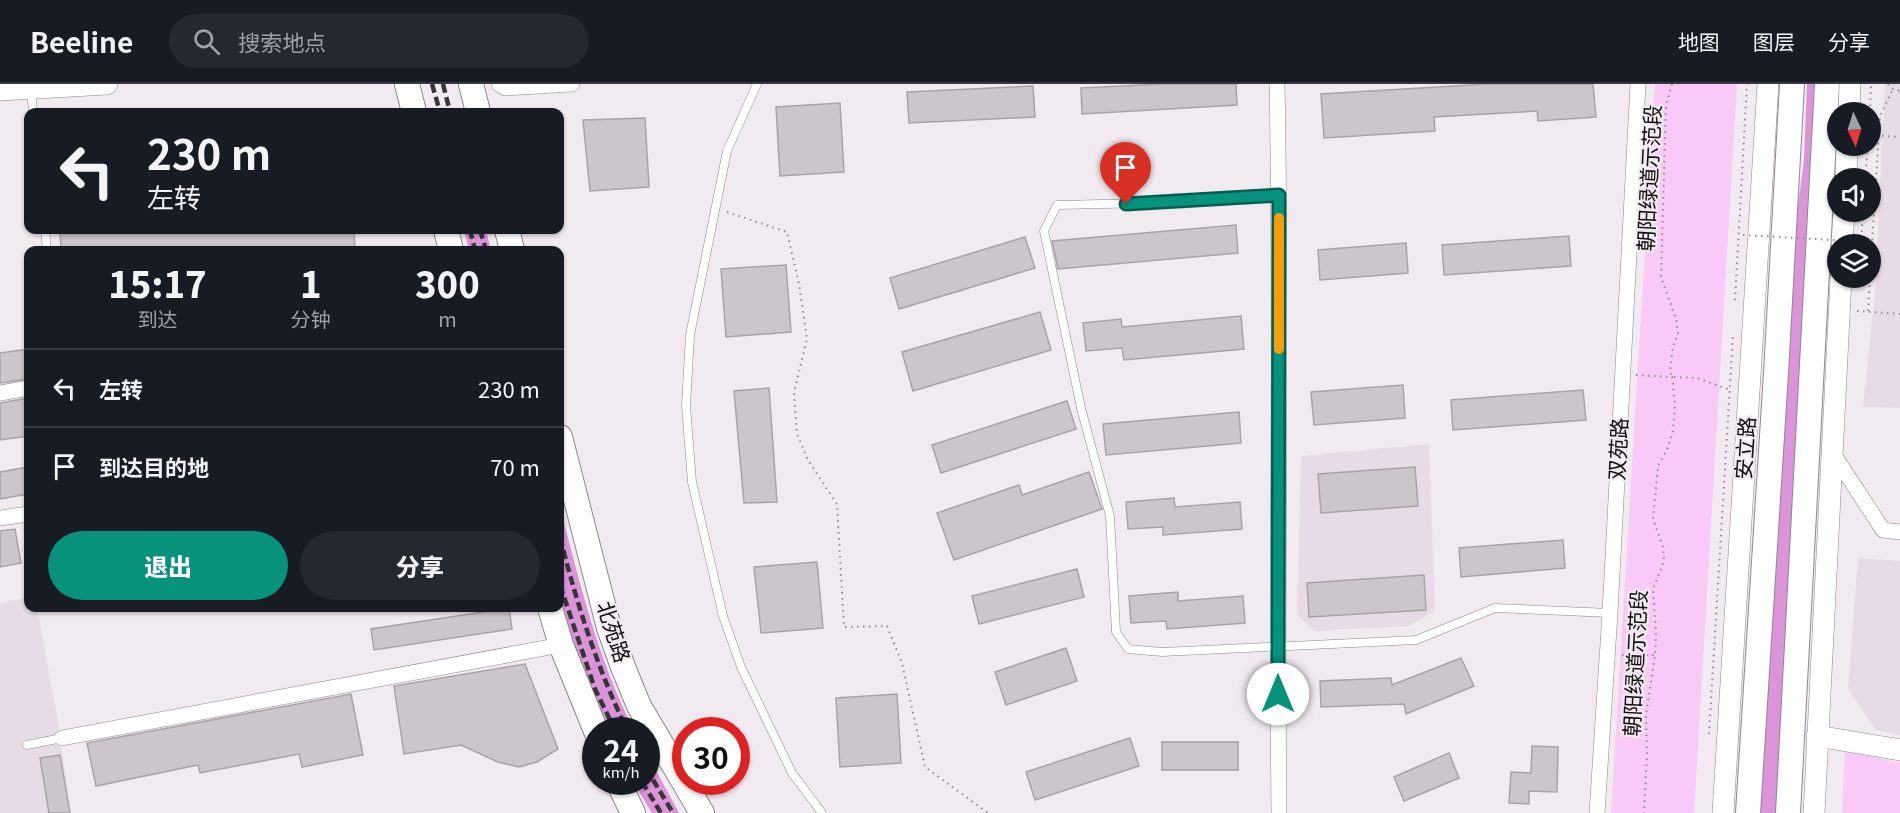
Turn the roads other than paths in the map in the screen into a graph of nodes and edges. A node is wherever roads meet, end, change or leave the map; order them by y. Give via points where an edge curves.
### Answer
1 (107, 84) edge
2 (407, 84) edge
3 (471, 84) edge
4 (499, 84) edge
5 (572, 84) edge
6 (757, 84) edge
7 (1277, 84) edge
8 (1638, 84) edge
9 (1768, 84) edge
10 (1792, 84) edge
11 (1827, 84) edge
12 (1850, 84) edge
13 (31, 88) junction
14 (0, 90) edge
15 (1849, 102) edge
16 (33, 108) edge
17 (413, 108) edge
18 (477, 108) edge
19 (1279, 195) junction
20 (1840, 288) edge
21 (24, 389) edge
22 (0, 393) edge
23 (1832, 452) junction
24 (564, 453) edge
25 (24, 515) edge
26 (0, 519) edge
27 (1900, 532) edge
28 (551, 612) edge
29 (1610, 613) junction
30 (561, 645) junction
31 (1277, 647) junction
32 (590, 717) edge
33 (1817, 736) junction
34 (62, 738) joint
35 (27, 745) dead end
36 (1900, 750) edge
37 (624, 795) edge
38 (633, 813) edge
39 (702, 813) edge
40 (822, 813) edge
41 (1279, 813) edge
42 (1597, 813) edge
43 (1723, 813) edge
44 (1748, 813) edge
45 (1788, 813) edge
46 (1814, 813) edge

1 - 13 street
2 - 17 main road
3 - 18 main road
4 - 5 street via 506,88
6 - 40 lane via 727,152 690,335 686,405 692,482 723,616 741,667 792,773
7 - 19 street
8 - 29 street, 双苑路
9 - 43 street, 安立路
10 - 44 main road, 安立路
11 - 45 main road
12 - 15 street
13 - 14 street
13 - 16 lane
19 - 31 street
19 - 31 lane via 1057,205 1044,231 1081,408 1110,516 1116,632 1128,649 1162,652
20 - 23 street
21 - 22 street
23 - 27 street via 1882,530
23 - 33 street
24 - 39 main road, 北苑路 via 609,628 623,667 639,706
25 - 26 street
28 - 30 main road
29 - 31 lane via 1495,608 1416,640
29 - 42 street, 双苑路
30 - 32 main road
30 - 34 street
31 - 41 street
33 - 36 street
33 - 46 street
34 - 35 lane
37 - 38 main road

